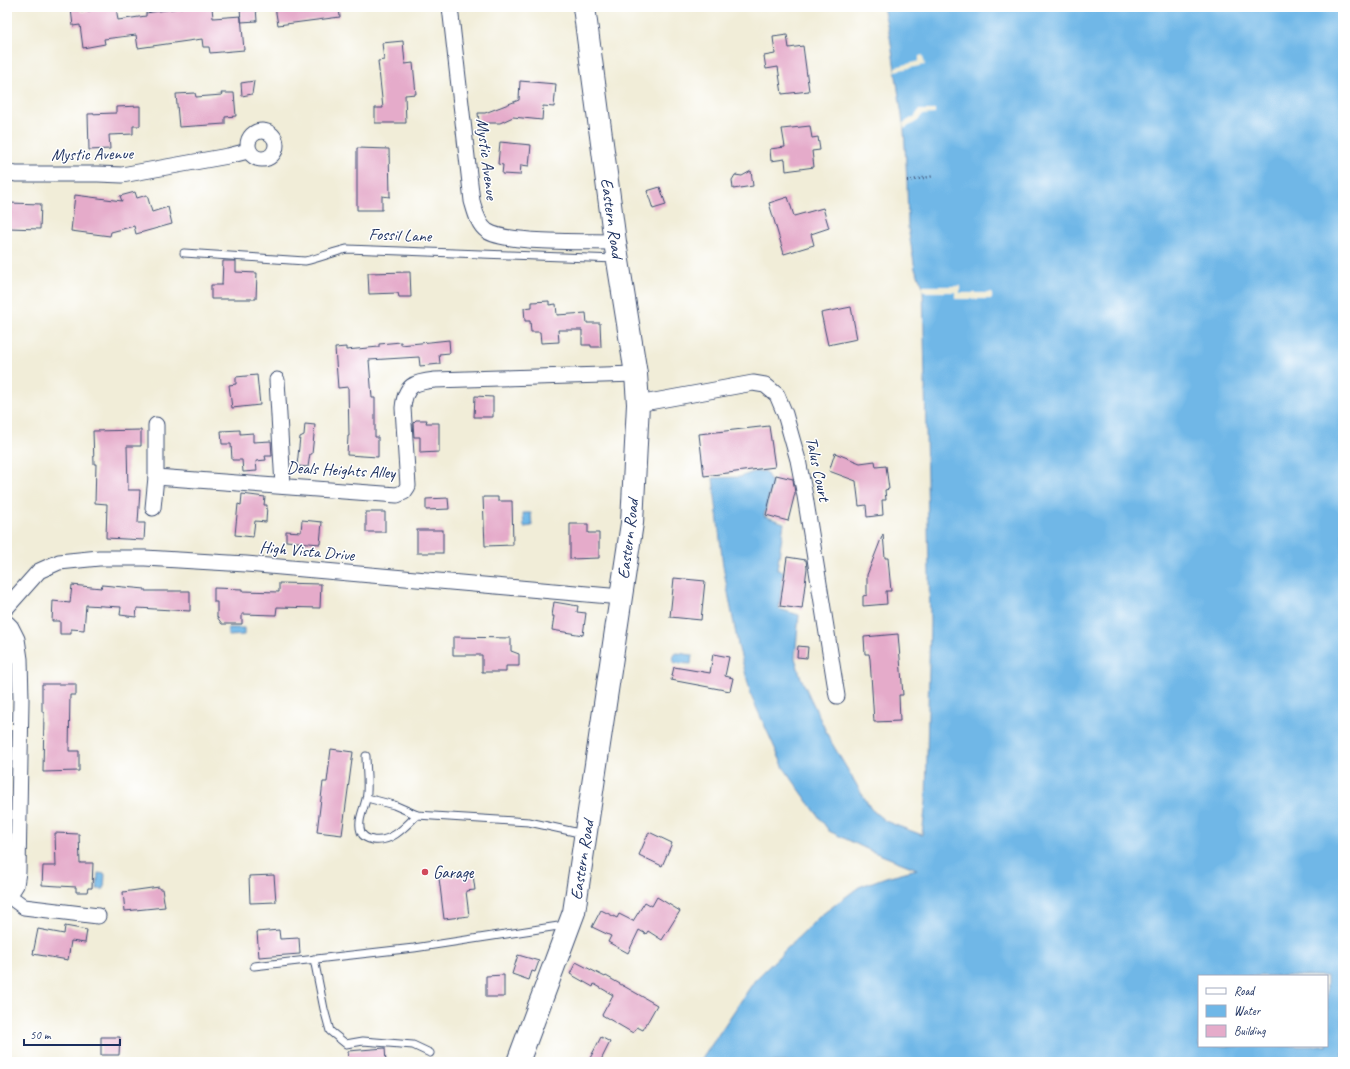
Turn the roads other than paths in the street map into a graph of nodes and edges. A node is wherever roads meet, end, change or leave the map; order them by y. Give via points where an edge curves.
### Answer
1 (450, 7) edge
2 (584, 7) edge
3 (248, 151) dead end
4 (7, 172) edge
5 (616, 251) junction
6 (184, 253) dead end
7 (636, 374) junction
8 (277, 380) dead end
9 (638, 404) junction
10 (156, 425) dead end
11 (156, 477) junction
12 (283, 486) junction
13 (154, 508) dead end
14 (621, 597) junction
15 (7, 607) edge
16 (7, 623) edge
17 (837, 696) dead end
18 (366, 756) dead end
19 (367, 798) junction
20 (417, 815) junction
21 (586, 834) junction
22 (8, 896) edge
23 (98, 916) dead end
24 (569, 925) junction
25 (314, 959) junction
26 (254, 966) dead end
27 (430, 1053) dead end
28 (518, 1062) edge

1 - 5 street, Mystic Avenue via 472,201 475,213 485,230 495,236
2 - 5 highway, Eastern Road
3 - 4 street, Mystic Avenue via 122,175
5 - 6 lane, Fossil Lane via 347,249 305,261
5 - 7 highway, Eastern Road
7 - 9 highway, Eastern Road
7 - 12 street, Deals Heights Alley via 424,381 411,386 404,396 408,486 404,492 397,494
8 - 12 street
9 - 14 highway, Eastern Road via 632,524
9 - 17 street, Talus Court via 753,383 765,385 777,394 798,460
10 - 11 street
11 - 12 street, Deals Heights Alley
11 - 13 street
14 - 15 street, High Vista Drive via 246,564 98,558 59,562 39,571
14 - 21 highway, Eastern Road
16 - 22 street via 17,639 21,700 18,872 16,885
18 - 19 lane
19 - 20 lane via 394,805
19 - 20 lane via 360,823 363,836 368,839 387,838 403,830
20 - 21 lane via 529,822
21 - 24 highway, Eastern Road via 574,912
22 - 23 street via 24,906
24 - 25 lane via 414,948
24 - 28 highway, Eastern Road
25 - 26 lane
25 - 27 lane via 330,1031 346,1044 363,1041 413,1045

